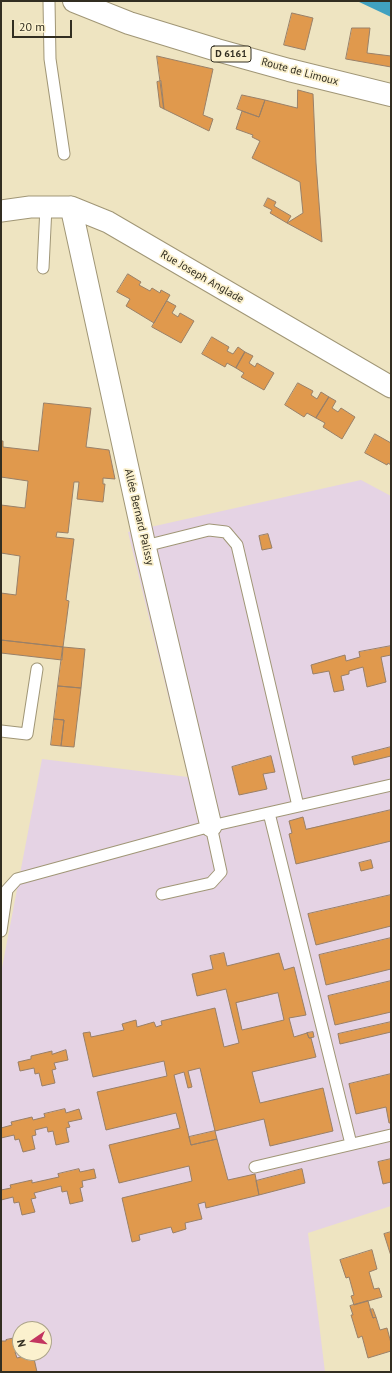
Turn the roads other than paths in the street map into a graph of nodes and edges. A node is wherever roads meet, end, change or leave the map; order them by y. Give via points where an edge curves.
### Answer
1 (49, 1) edge
2 (74, 1) edge
3 (391, 95) edge
4 (64, 154) dead end
5 (46, 207) junction
6 (71, 208) junction
7 (1, 211) edge
8 (43, 268) dead end
9 (391, 387) edge
10 (145, 546) junction
11 (37, 669) dead end
12 (1, 731) edge
13 (391, 785) edge
14 (298, 806) junction
15 (269, 812) junction
16 (211, 826) junction
17 (162, 894) dead end
18 (1, 931) edge
19 (391, 1135) edge
20 (351, 1144) junction
21 (254, 1167) dead end

1 - 4 lane via 50,59
2 - 3 main road, Route de Limoux / D 6161 via 128,23 289,70
5 - 6 street, Rue Joseph Anglade
5 - 7 street, Rue Joseph Anglade via 30,206
5 - 8 lane
6 - 9 street, Rue Joseph Anglade via 108,222
6 - 10 street, Allée Bernard Palissy
10 - 14 lane via 208,530 226,532 237,545
10 - 16 street, Allée Bernard Palissy
11 - 12 lane via 26,734
13 - 14 lane
14 - 15 lane
15 - 16 lane
15 - 20 lane
16 - 17 lane via 221,872 211,883
16 - 18 lane via 17,879 7,890
19 - 20 lane
20 - 21 lane

